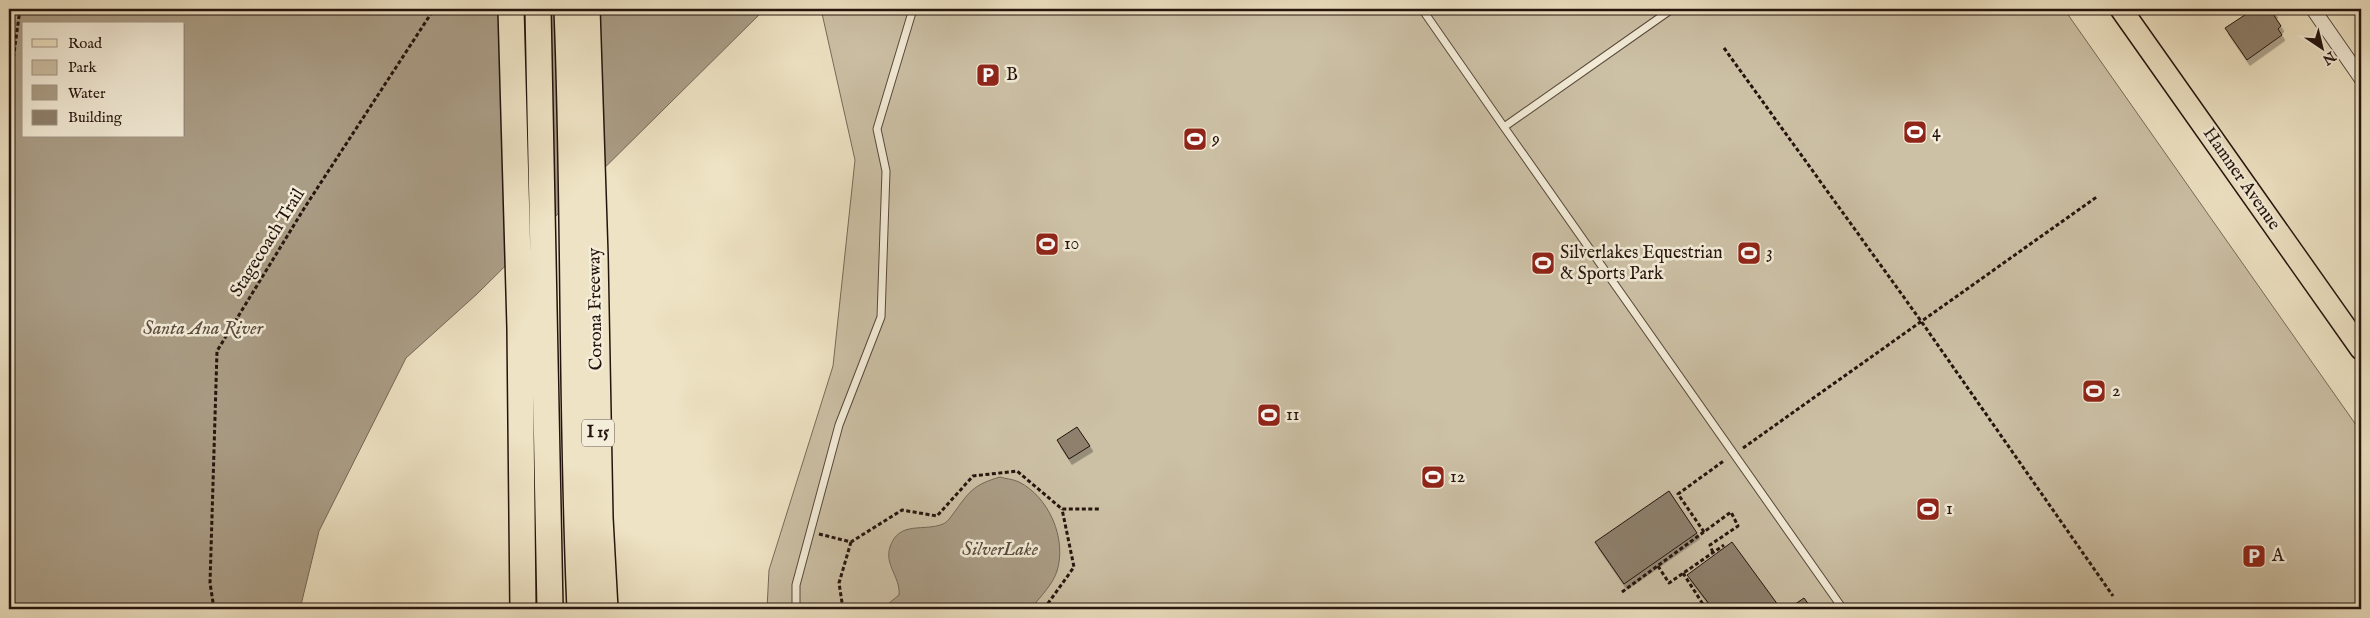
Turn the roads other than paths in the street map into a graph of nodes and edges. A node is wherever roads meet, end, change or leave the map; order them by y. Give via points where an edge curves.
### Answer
1 (511, 9) edge
2 (538, 9) edge
3 (567, 9) edge
4 (587, 9) edge
5 (913, 9) edge
6 (1422, 9) edge
7 (1672, 9) edge
8 (2121, 9) edge
9 (2313, 9) edge
10 (2361, 78) edge
11 (1504, 127) junction
12 (2361, 349) edge
13 (523, 609) edge
14 (550, 609) edge
15 (580, 609) edge
16 (605, 609) edge
17 (796, 609) edge
18 (1843, 609) edge

1 - 13 highway via 520,328
2 - 14 highway
3 - 15 highway via 574,478
4 - 16 highway, Corona Freeway / I 15
5 - 17 lane via 877,129 886,172 881,317 839,425 796,585
6 - 11 lane
7 - 11 lane
8 - 12 main road, Hamner Avenue
9 - 10 street
11 - 18 lane

